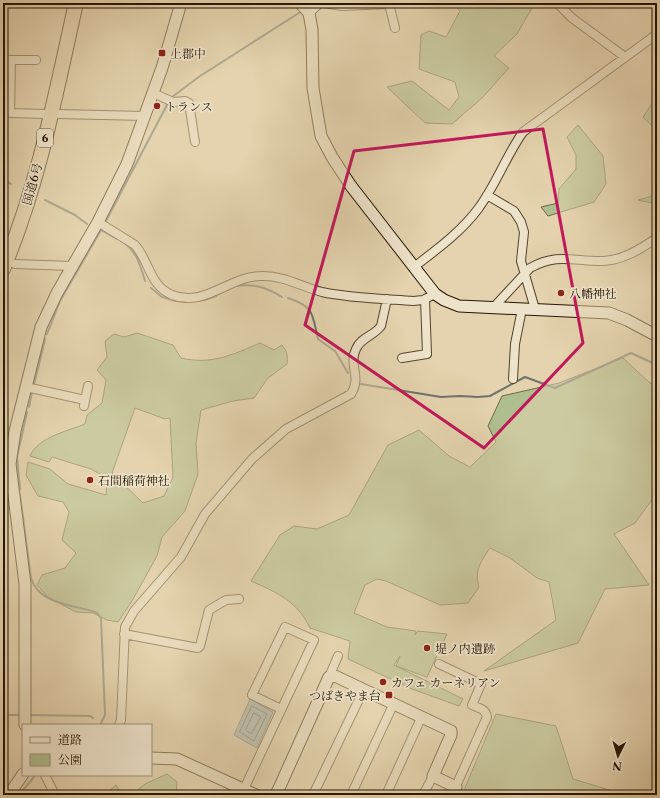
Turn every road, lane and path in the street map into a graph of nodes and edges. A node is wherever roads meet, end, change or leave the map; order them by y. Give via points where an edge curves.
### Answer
1 (76, 3) edge
2 (181, 3) edge
3 (300, 3) edge
4 (320, 3) edge
5 (324, 3) edge
6 (557, 3) edge
7 (309, 13) junction
8 (395, 28) dead end
9 (657, 34) edge
10 (625, 57) junction
11 (7, 60) edge
12 (36, 60) dead end
13 (153, 93) junction
14 (46, 114) dead end
15 (58, 114) dead end
16 (145, 116) junction
17 (195, 142) dead end
18 (487, 196) junction
19 (98, 222) junction
20 (657, 238) edge
21 (72, 266) junction
22 (9, 267) edge
23 (414, 268) junction
24 (524, 274) junction
25 (435, 294) junction
26 (388, 299) junction
27 (425, 299) junction
28 (493, 308) junction
29 (522, 309) junction
30 (535, 309) junction
31 (657, 336) edge
32 (402, 358) dead end
33 (513, 379) dead end
34 (88, 386) dead end
35 (26, 387) junction
36 (239, 599) dead end
37 (124, 634) junction
38 (338, 656) dead end
39 (439, 664) dead end
40 (329, 677) junction
41 (364, 689) junction
42 (394, 703) junction
43 (281, 709) junction
44 (422, 716) junction
45 (25, 724) edge
46 (119, 724) edge
47 (152, 758) edge
48 (22, 776) edge
49 (46, 776) edge
50 (433, 776) junction
51 (244, 789) junction
52 (454, 791) edge
53 (9, 795) edge
54 (56, 795) edge
55 (256, 795) edge
56 (276, 795) edge
57 (314, 795) edge
58 (351, 795) edge
59 (386, 795) edge
60 (423, 795) edge

1 - 22 highway, 国道6号 / 6 via 51,115
2 - 13 street
3 - 7 street
4 - 7 street
5 - 8 street via 342,6 389,4
6 - 10 street via 572,18
7 - 23 street via 312,30 313,88 321,136 351,186
9 - 10 street
10 - 18 street via 523,132
11 - 12 street
11 - 14 street via 10,114
13 - 16 street
13 - 17 street via 174,102 189,103
15 - 16 street
16 - 19 street via 127,164
18 - 23 street via 450,238
18 - 24 street via 514,211 522,222 524,232 521,261
19 - 21 street
19 - 26 street via 136,245 156,284 172,295 184,298 202,296 242,279 276,276 323,292
20 - 24 street via 638,251 621,258 603,261 555,259 537,264
21 - 22 street
21 - 35 street via 41,327
23 - 25 street
24 - 28 street
24 - 30 street
25 - 27 street
25 - 28 street via 459,306
26 - 27 street
26 - 37 street via 381,326 361,341 355,351 353,358 356,380 351,394 286,429 252,459 205,514 181,557 134,611 126,623
27 - 32 street via 427,354
28 - 29 street
29 - 30 street
29 - 33 street via 515,344
30 - 31 street via 609,313
34 - 35 street via 85,403
35 - 45 street via 10,464 25,584
36 - 37 street via 226,600 209,610 198,648
37 - 46 street
38 - 40 street
39 - 52 street via 481,684 472,705 486,712 487,717
40 - 41 street via 335,676
40 - 56 street
41 - 42 street
41 - 57 street
42 - 44 street
42 - 58 street
43 - 43 street via 314,640 285,627 252,695
43 - 51 street
44 - 50 street via 451,731
44 - 59 street
47 - 51 street via 177,759
48 - 53 street
49 - 54 street
50 - 52 street
50 - 60 street
51 - 55 street

